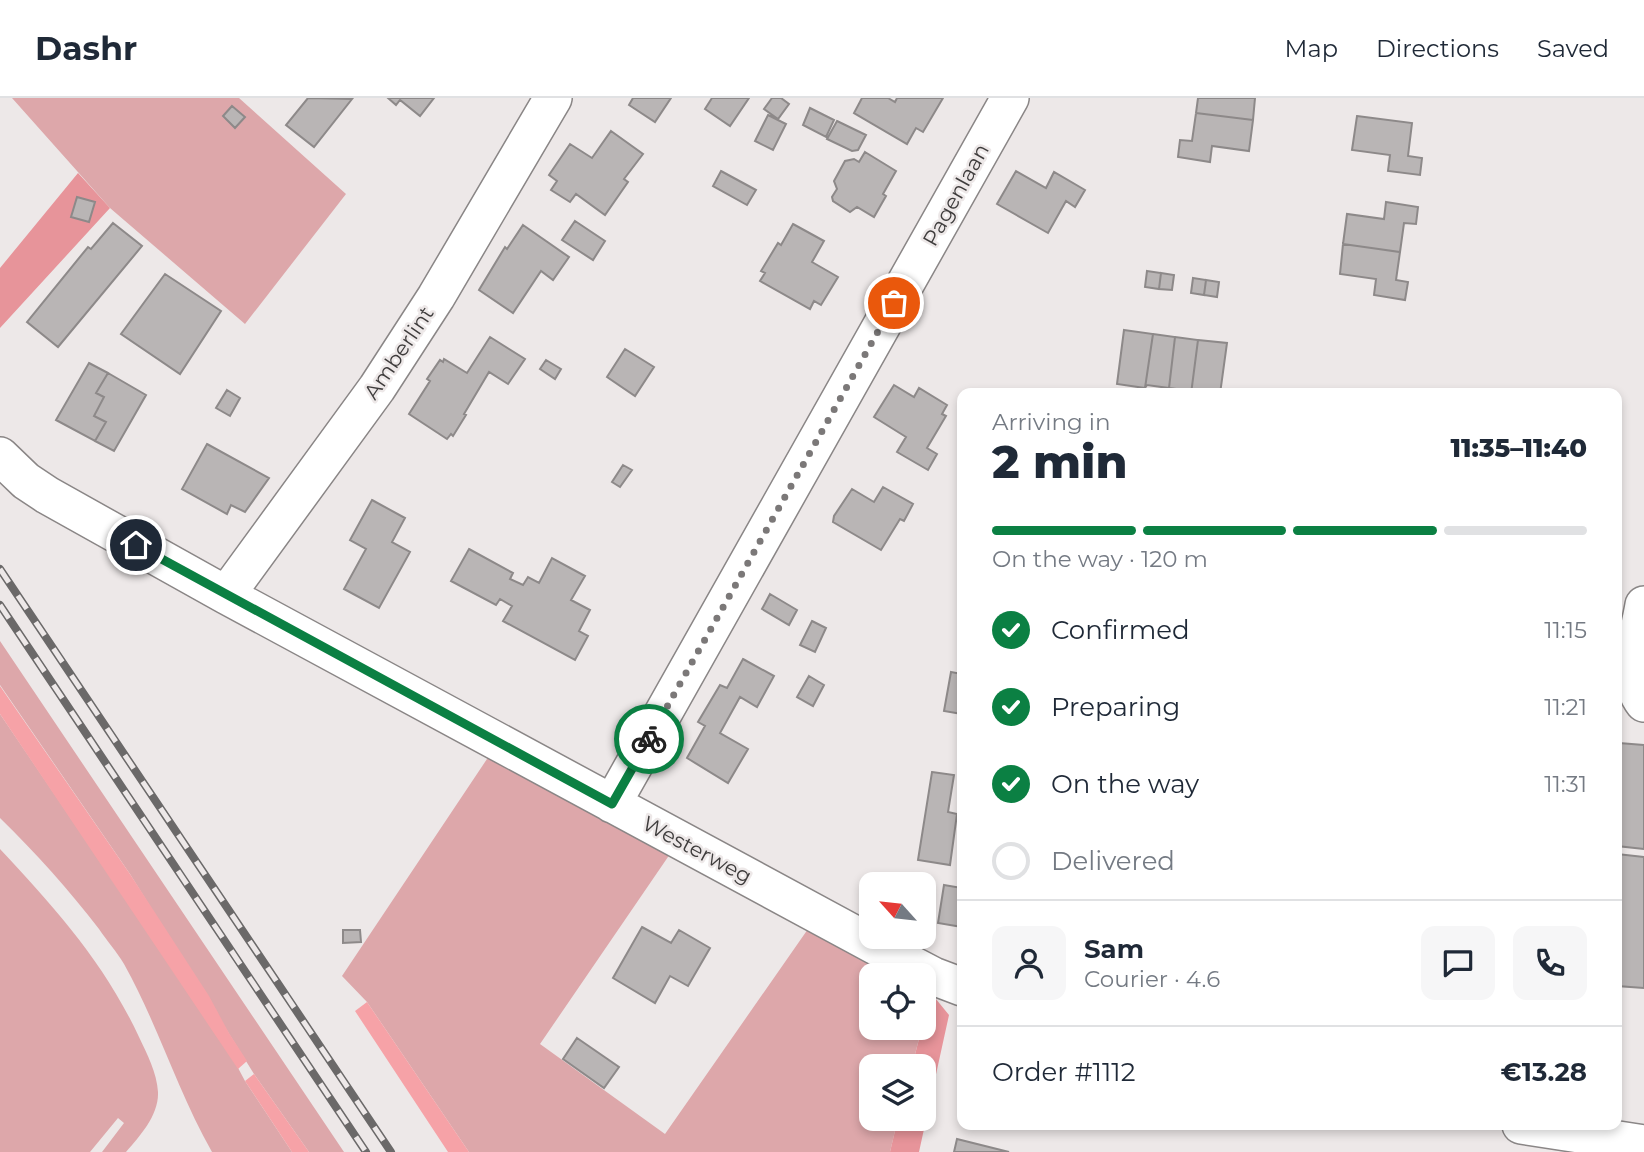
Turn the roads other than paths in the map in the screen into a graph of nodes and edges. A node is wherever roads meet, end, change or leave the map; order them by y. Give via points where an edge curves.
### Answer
1 (553, 98) edge
2 (1010, 98) edge
3 (0, 456) edge
4 (226, 595) junction
5 (1644, 605) edge
6 (1644, 703) edge
7 (612, 804) junction
8 (957, 985) edge
9 (1553, 1130) edge
10 (1644, 1144) edge

1 - 4 street, Amberlint via 385,376
2 - 7 street, Pagenlaan
3 - 4 street, Westerweg via 47,495
4 - 7 street, Westerweg
5 - 6 street via 1634,686
7 - 8 street, Westerweg
9 - 10 street

